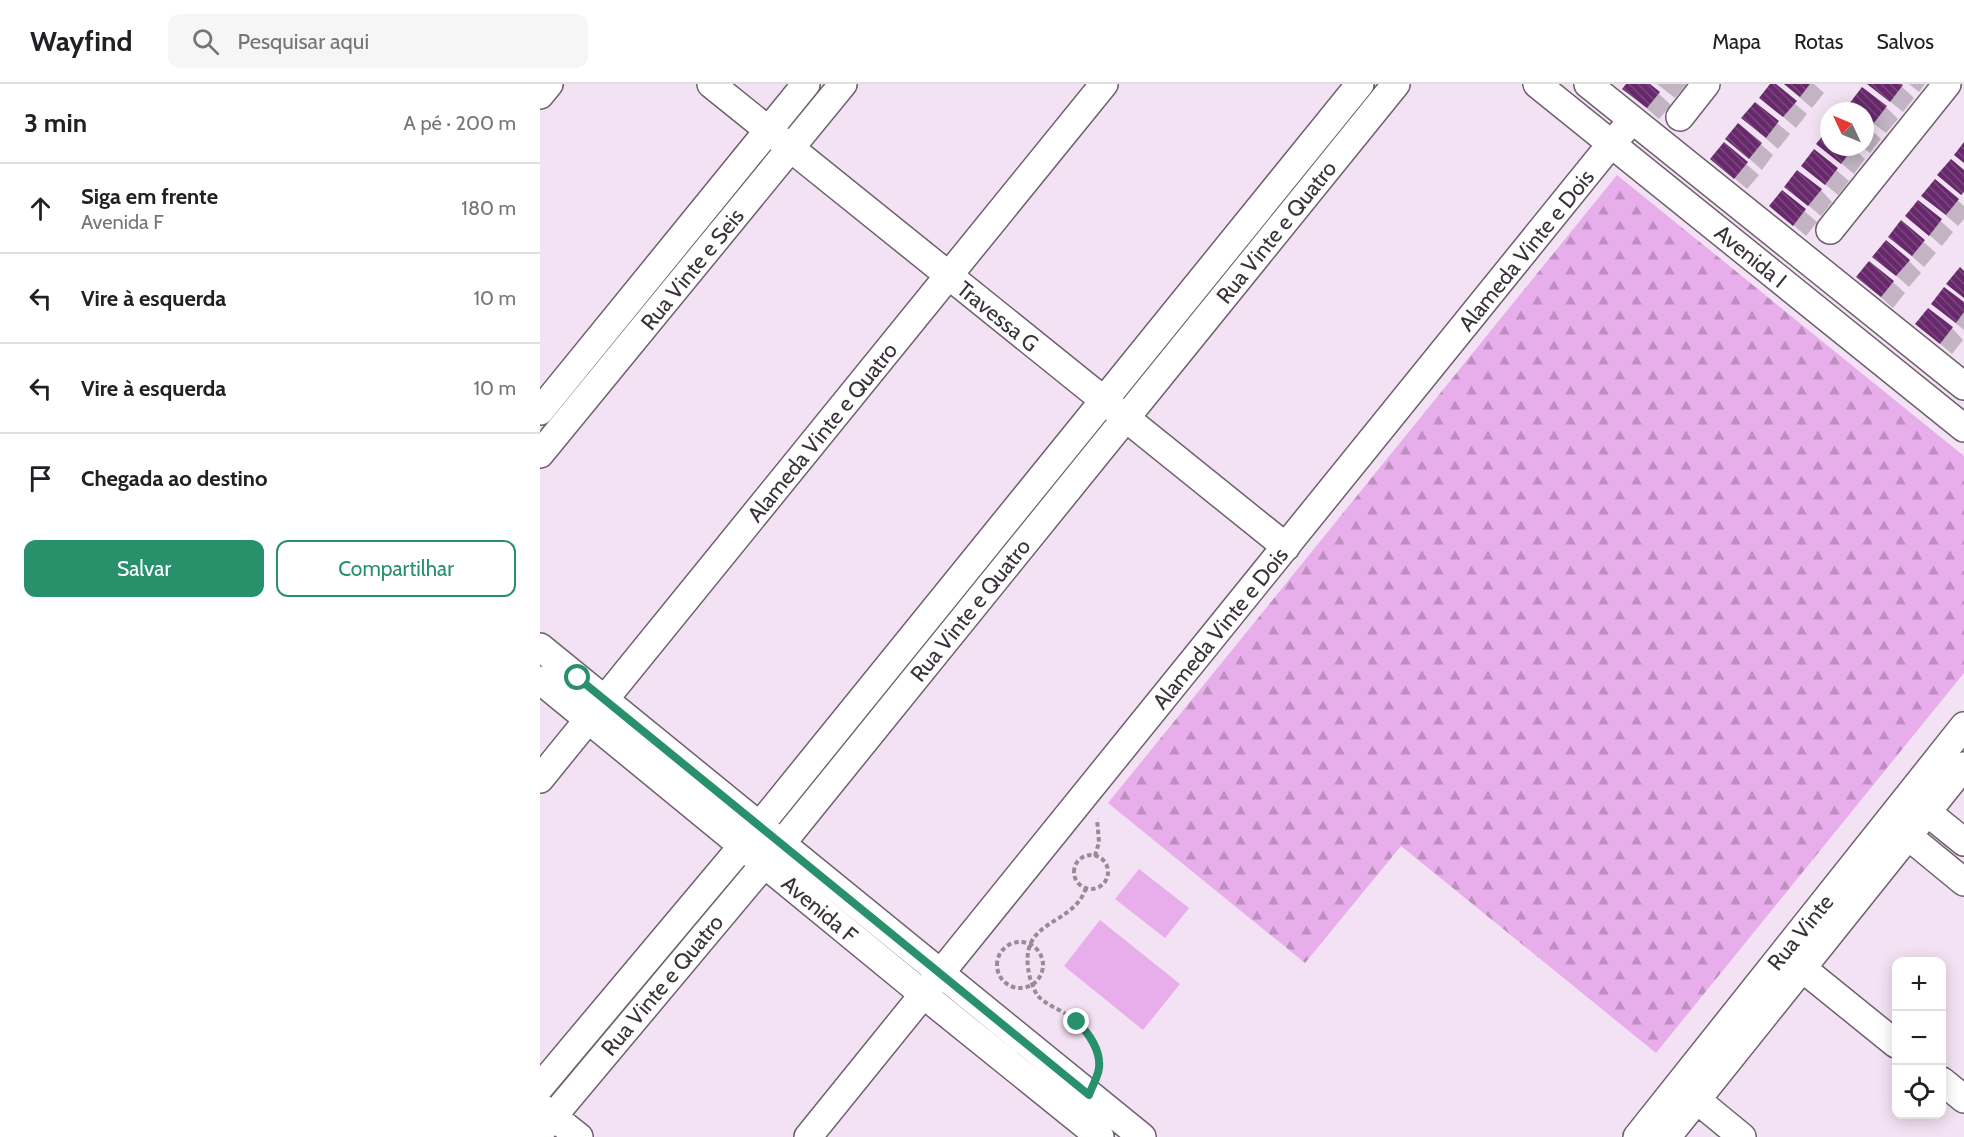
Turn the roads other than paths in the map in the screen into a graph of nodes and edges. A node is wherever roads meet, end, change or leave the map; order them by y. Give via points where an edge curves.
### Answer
1 (549, 84) edge
2 (711, 84) edge
3 (806, 84) edge
4 (843, 84) edge
5 (1104, 84) edge
6 (1360, 84) edge
7 (1396, 84) edge
8 (1537, 84) edge
9 (1588, 84) edge
10 (1706, 84) edge
11 (1947, 84) edge
12 (540, 95) edge
13 (1680, 117) dead end
14 (1633, 120) junction
15 (768, 131) junction
16 (1611, 144) junction
17 (790, 148) junction
18 (1830, 230) dead end
19 (949, 276) junction
20 (1964, 386) edge
21 (1104, 401) junction
22 (540, 411) edge
23 (1126, 418) junction
24 (1964, 428) edge
25 (540, 454) edge
26 (1286, 547) junction
27 (540, 647) edge
28 (540, 680) edge
29 (597, 709) junction
30 (1964, 726) edge
31 (1964, 766) edge
32 (540, 779) edge
33 (1927, 812) junction
34 (751, 835) junction
35 (1908, 836) junction
36 (782, 843) junction
37 (1964, 843) edge
38 (765, 863) junction
39 (1964, 882) edge
40 (1802, 968) junction
41 (941, 974) junction
42 (924, 995) junction
43 (1892, 1041) edge
44 (1946, 1085) edge
45 (540, 1087) edge
46 (1964, 1099) edge
47 (1696, 1100) junction
48 (544, 1118) edge
49 (1097, 1122) edge
50 (1679, 1133) edge
51 (579, 1137) edge
52 (808, 1137) edge
53 (1142, 1137) edge
54 (1637, 1137) edge
55 (1742, 1137) edge

1 - 12 street
2 - 15 street, Travessa G
3 - 15 street, Rua Vinte e Seis
4 - 17 street, Rua Vinte e Seis
5 - 19 street, Alameda Vinte e Quatro
6 - 21 street, Rua Vinte e Quatro
7 - 23 street, Rua Vinte e Quatro
8 - 16 street, Avenida I
9 - 14 street, Avenida I
10 - 13 street
11 - 18 street
14 - 16 street, Alameda Vinte e Dois
14 - 20 street, Avenida I
15 - 17 street, Travessa G
15 - 22 street, Rua Vinte e Seis
16 - 24 street, Avenida I
16 - 26 street, Alameda Vinte e Dois
17 - 19 street, Travessa G
17 - 25 street, Rua Vinte e Seis
19 - 21 street, Travessa G
19 - 29 street, Alameda Vinte e Quatro
21 - 23 street, Travessa G
21 - 34 street, Rua Vinte e Quatro
23 - 26 street, Travessa G
23 - 36 street, Rua Vinte e Quatro
26 - 41 street, Alameda Vinte e Dois
27 - 29 street, Avenida F
28 - 29 street, Avenida F
29 - 32 street, Alameda Vinte e Quatro
29 - 34 street, Avenida F
30 - 54 street, Rua Vinte
31 - 33 street, Rua Vinte
33 - 35 street, Rua Vinte
33 - 37 street
34 - 36 street, Avenida F
34 - 38 street, Avenida F
34 - 45 street, Rua Vinte e Quatro
35 - 39 street
35 - 40 street, Rua Vinte
36 - 38 street, Rua Vinte e Quatro
36 - 41 street, Avenida F
38 - 42 street, Avenida F
38 - 48 street, Rua Vinte e Quatro
40 - 43 street
40 - 47 street, Rua Vinte
41 - 42 street, Alameda Vinte e Dois
41 - 49 street, Avenida F
42 - 49 street, Avenida F
42 - 52 street, Alameda Vinte e Dois
44 - 46 street
47 - 50 street, Rua Vinte
47 - 55 street
48 - 51 street
49 - 53 street, Avenida F

